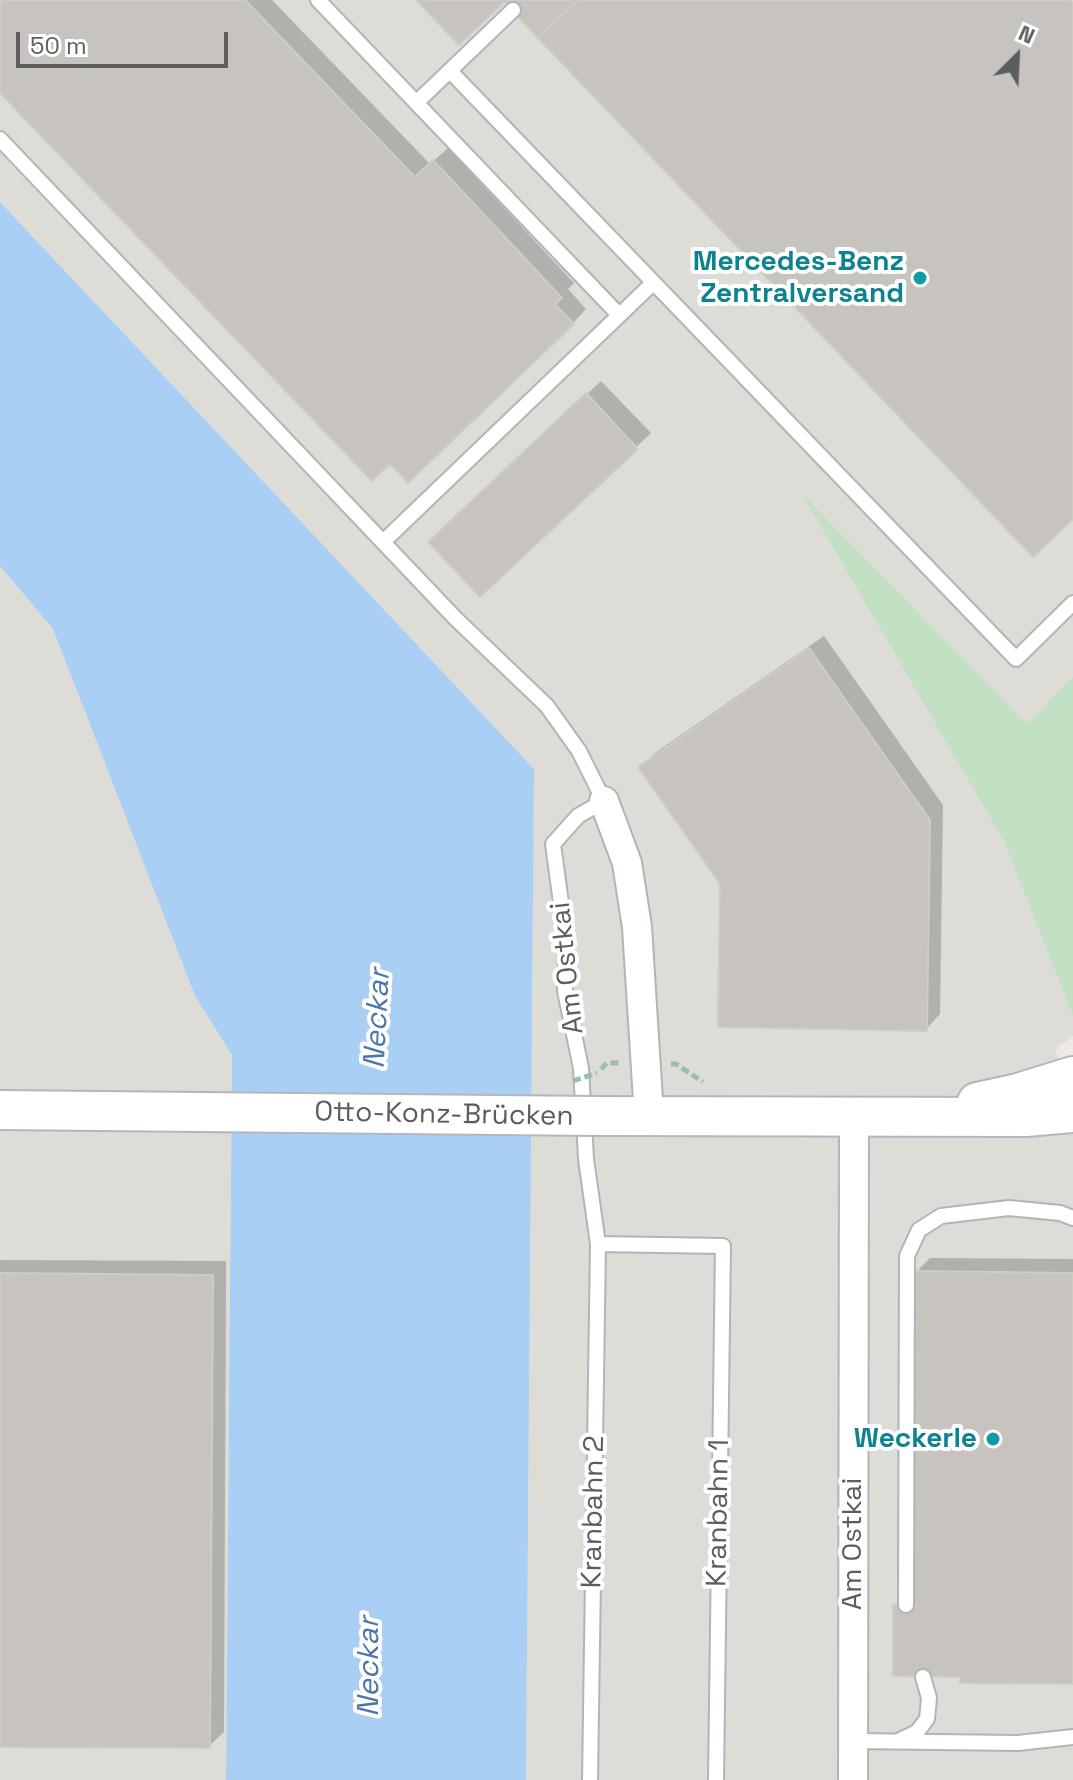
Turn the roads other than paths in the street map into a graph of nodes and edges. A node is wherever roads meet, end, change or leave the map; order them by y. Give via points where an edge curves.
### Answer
1 (318, 0) edge
2 (513, 10) dead end
3 (450, 71) junction
4 (416, 103) junction
5 (0, 139) edge
6 (653, 283) junction
7 (619, 315) junction
8 (383, 542) junction
9 (1073, 603) edge
10 (604, 801) junction
11 (1060, 1098) edge
12 (0, 1110) edge
13 (649, 1116) junction
14 (871, 1116) junction
15 (586, 1159) joint
16 (1073, 1218) edge
17 (598, 1244) junction
18 (906, 1605) dead end
19 (923, 1677) dead end
20 (1073, 1737) edge
21 (853, 1741) junction
22 (892, 1742) junction
23 (590, 1780) edge
24 (716, 1780) edge
25 (853, 1780) edge

1 - 4 lane
2 - 3 lane
3 - 4 lane
3 - 6 lane
4 - 7 lane
5 - 8 lane
6 - 7 lane
6 - 9 lane via 1016,659
7 - 8 lane
8 - 10 lane via 547,706 579,751
10 - 13 street via 627,863 637,927
10 - 15 lane, Am Ostkai via 578,816 553,844 566,940 565,991 581,1068
11 - 14 main road, Otto-Konz-Brücken
12 - 13 main road, Otto-Konz-Brücken, bridge
13 - 14 main road, Otto-Konz-Brücken
14 - 21 street, Am Ostkai
15 - 17 lane, Kranbahn 2
16 - 18 lane via 1009,1208 941,1216 919,1230 907,1256
17 - 23 lane, Kranbahn 2
17 - 24 lane, Kranbahn 1 via 723,1246
19 - 22 lane via 927,1719 917,1732
20 - 22 lane via 1018,1743
21 - 22 lane
21 - 25 street, Am Ostkai

